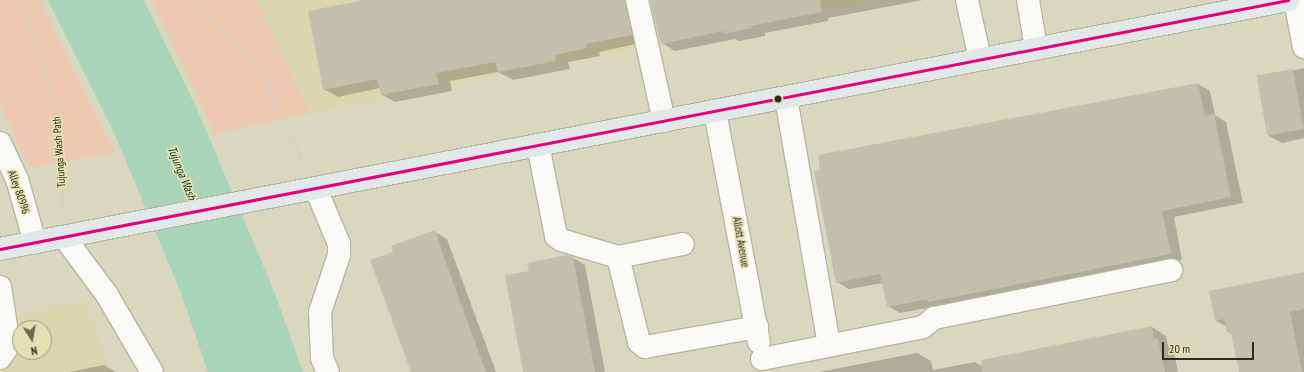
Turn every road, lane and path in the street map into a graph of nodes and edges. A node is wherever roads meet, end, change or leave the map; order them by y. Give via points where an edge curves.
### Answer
1 (20, 0) edge
2 (190, 0) edge
3 (637, 0) edge
4 (967, 0) edge
5 (1028, 0) edge
6 (1288, 0) edge
7 (1295, 0) edge
8 (1304, 47) edge
9 (1036, 48) junction
10 (980, 59) junction
11 (786, 98) junction
12 (715, 112) junction
13 (664, 121) junction
14 (0, 143) edge
15 (538, 145) junction
16 (316, 189) junction
17 (64, 237) junction
18 (35, 242) junction
19 (683, 244) dead end
20 (0, 249) edge
21 (618, 257) junction
22 (1171, 270) dead end
23 (0, 287) edge
24 (756, 327) junction
25 (829, 344) junction
26 (0, 358) edge
27 (763, 365) edge
28 (152, 372) edge
29 (328, 372) edge

1 - 17 path, Tujunga Wash Path via 58,117
2 - 16 path via 241,46 267,84 289,126
3 - 13 street
4 - 10 street
5 - 9 street
6 - 9 main road
7 - 8 street
9 - 10 main road
10 - 11 main road
11 - 12 main road
11 - 25 street
12 - 13 main road
12 - 24 street, Allott Avenue
13 - 15 main road
14 - 18 street, Alley 80996 via 17,179
15 - 16 main road
15 - 21 street via 556,236 561,240
16 - 17 main road
16 - 29 street via 339,244 339,255 320,312 322,358
17 - 18 main road
17 - 28 street via 107,295
18 - 20 main road
19 - 21 street
21 - 24 street via 639,342 645,347
22 - 25 street via 934,318 923,327
23 - 26 street via 9,345
24 - 27 street, Allott Avenue
25 - 27 street

